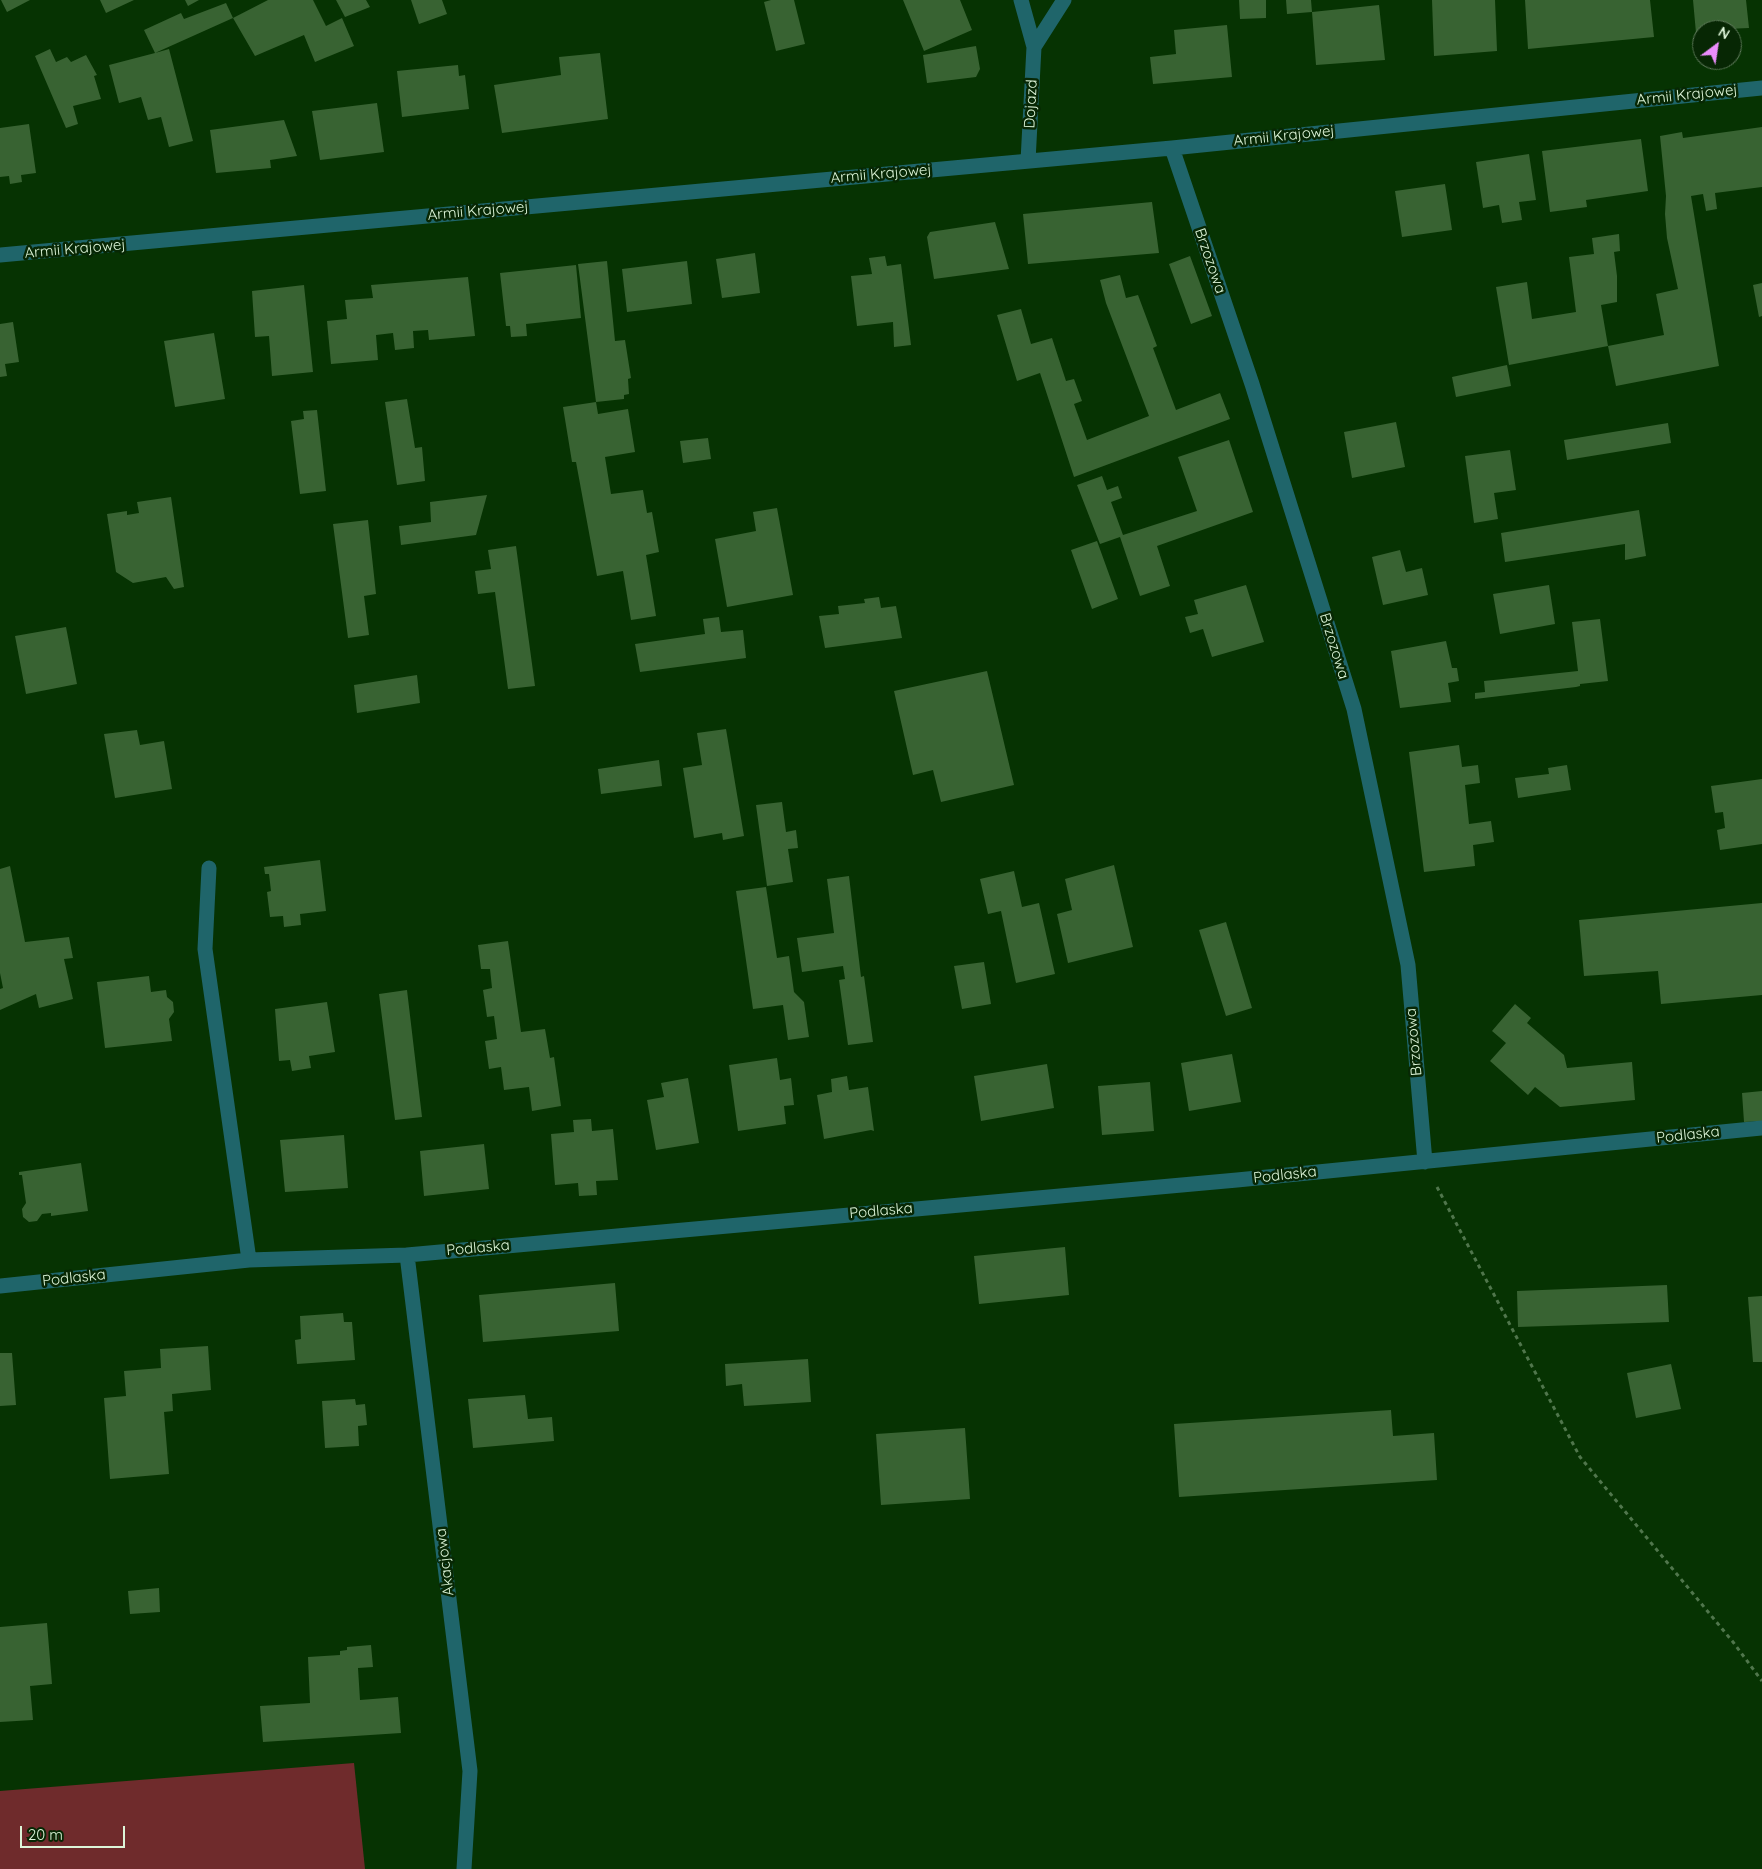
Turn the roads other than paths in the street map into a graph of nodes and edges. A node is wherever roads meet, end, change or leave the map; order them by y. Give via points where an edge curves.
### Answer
1 (1021, 0) edge
2 (1064, 0) edge
3 (1034, 48) junction
4 (1762, 88) edge
5 (1172, 148) junction
6 (1028, 160) junction
7 (0, 255) edge
8 (209, 868) dead end
9 (1762, 1128) edge
10 (1425, 1162) junction
11 (407, 1255) junction
12 (249, 1260) junction
13 (0, 1286) edge
14 (464, 1869) edge

1 - 3 street, Dojazd
2 - 3 street, Dojazd
3 - 6 street, Dojazd
4 - 5 street, Armii Krajowej
5 - 6 street, Armii Krajowej
5 - 10 street, Brzozowa via 1252,384 1354,709 1408,965
6 - 7 street, Armii Krajowej
8 - 12 street via 205,949
9 - 10 street, Podlaska
10 - 11 street, Podlaska
11 - 12 street, Podlaska
11 - 14 street, Akacjowa via 470,1771
12 - 13 street, Podlaska

